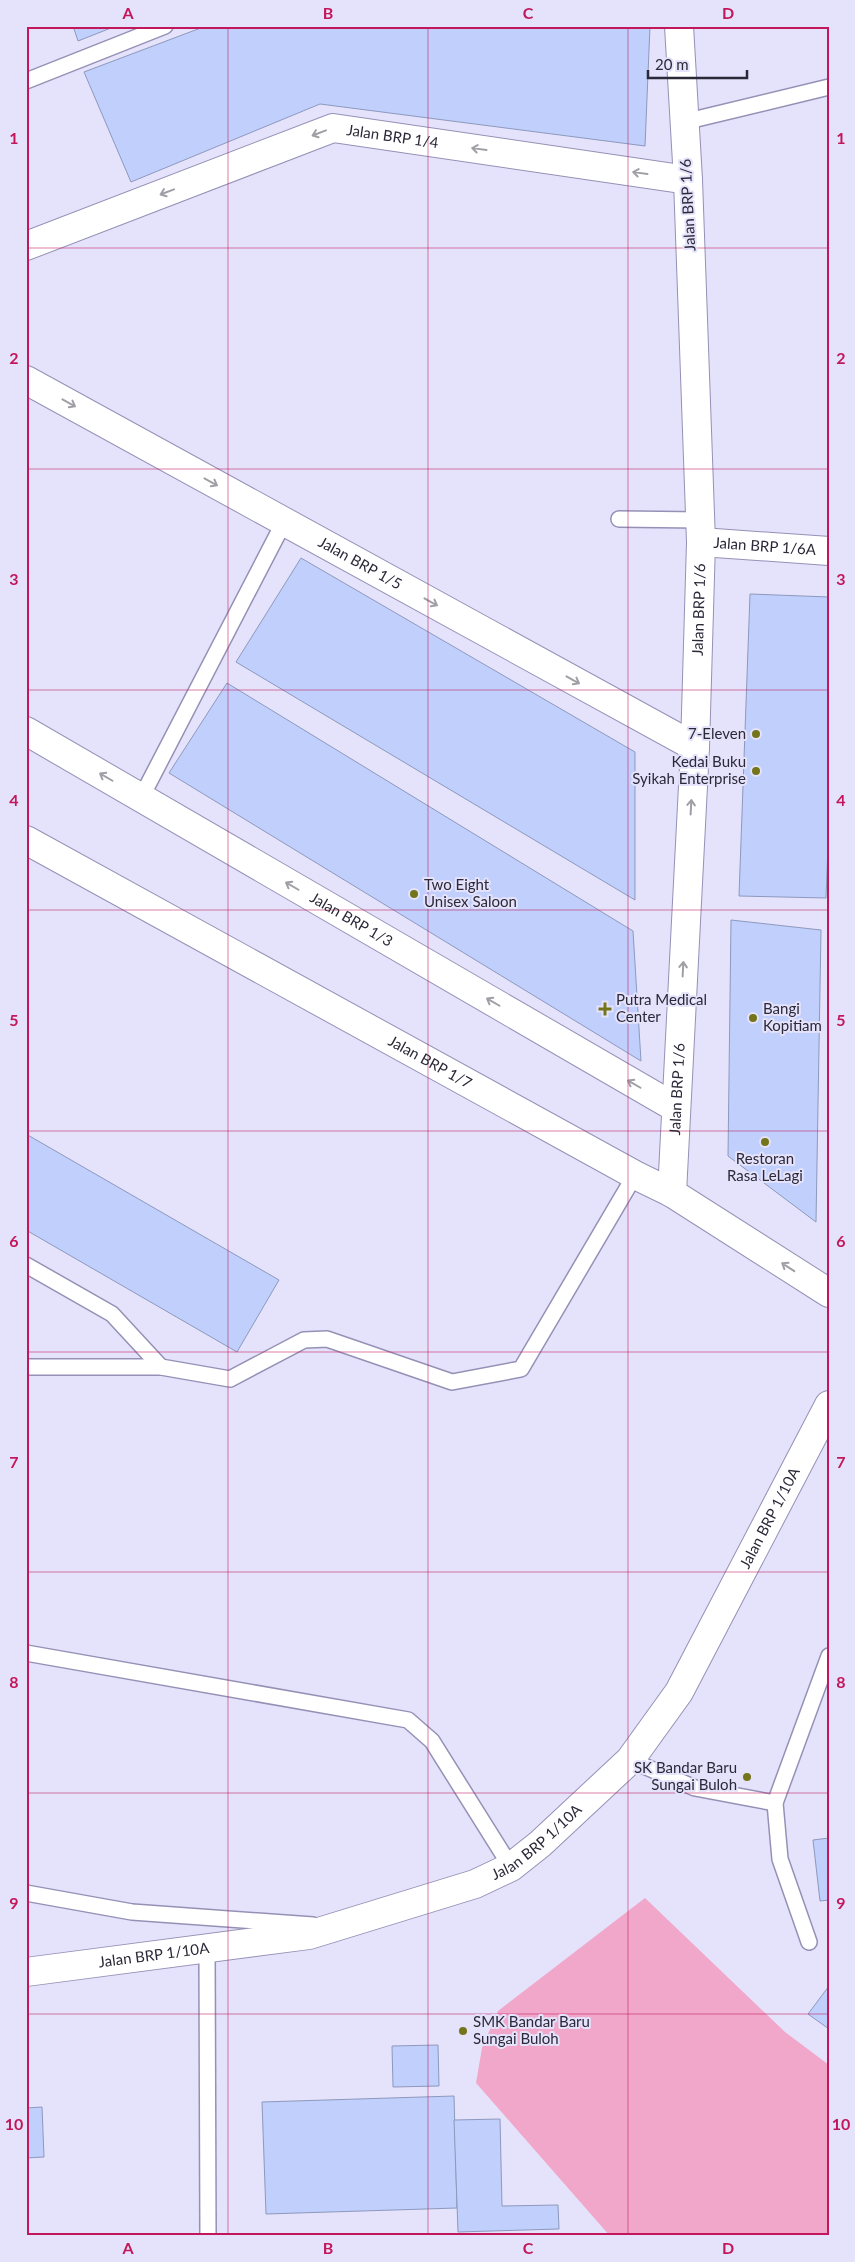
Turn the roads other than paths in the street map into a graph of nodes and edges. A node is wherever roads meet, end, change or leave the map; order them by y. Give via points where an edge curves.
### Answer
1 (164, 26) edge
2 (679, 26) edge
3 (26, 81) edge
4 (829, 87) edge
5 (684, 122) junction
6 (688, 180) junction
7 (26, 246) edge
8 (26, 380) edge
9 (619, 519) dead end
10 (284, 522) junction
11 (701, 531) junction
12 (829, 552) edge
13 (26, 731) edge
14 (695, 747) junction
15 (142, 798) junction
16 (26, 840) edge
17 (676, 1108) junction
18 (636, 1175) junction
19 (672, 1193) junction
20 (26, 1265) edge
21 (829, 1293) edge
22 (26, 1367) edge
23 (161, 1367) junction
24 (829, 1405) edge
25 (26, 1653) edge
26 (829, 1656) edge
27 (630, 1760) junction
28 (775, 1803) junction
29 (511, 1867) junction
30 (26, 1893) edge
31 (337, 1926) junction
32 (809, 1942) dead end
33 (208, 1948) junction
34 (26, 1972) edge
35 (208, 2236) edge

1 - 3 lane
2 - 5 street, Jalan BRP 1/6
4 - 5 lane
5 - 6 street, Jalan BRP 1/6
6 -> 7 street, Jalan BRP 1/4 via 333,128
6 - 11 street, Jalan BRP 1/6
8 -> 10 street, Jalan BRP 1/5
9 - 11 lane
10 -> 14 street, Jalan BRP 1/5
10 - 15 lane
11 - 12 street, Jalan BRP 1/6A
11 - 14 street, Jalan BRP 1/6
15 -> 13 street, Jalan BRP 1/3
17 -> 14 street, Jalan BRP 1/6
17 -> 15 street, Jalan BRP 1/3
16 - 18 street, Jalan BRP 1/7
17 - 19 street, Jalan BRP 1/6
18 - 19 street, Jalan BRP 1/7
18 - 23 lane via 521,1369 452,1382 327,1339 304,1340 230,1378
21 -> 19 street, Jalan BRP 1/7
20 - 23 lane via 112,1314
22 - 23 lane
24 - 27 street, Jalan BRP 1/10A via 679,1692
25 - 29 lane via 408,1720 432,1741
26 - 28 lane
27 - 28 lane via 695,1788
27 - 29 street, Jalan BRP 1/10A
28 - 32 lane via 780,1859
29 - 31 street, Jalan BRP 1/10A via 475,1884
30 - 31 lane via 132,1912
31 - 33 street, Jalan BRP 1/10A via 309,1935
33 - 34 street, Jalan BRP 1/10A
33 - 35 lane

